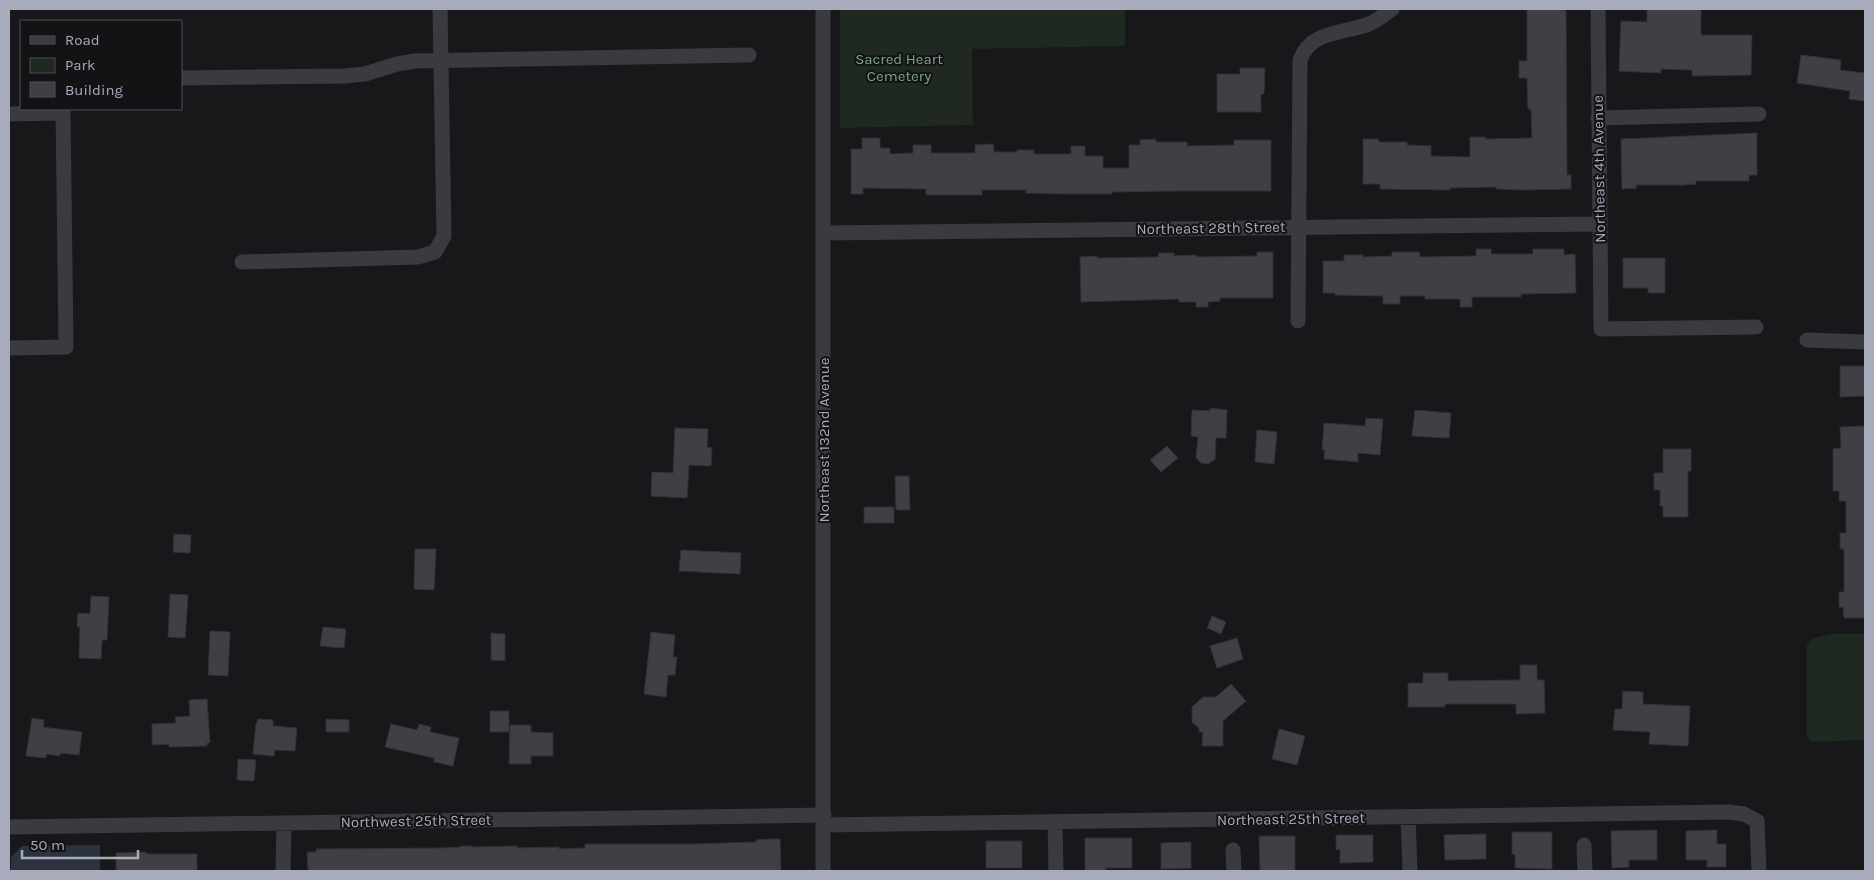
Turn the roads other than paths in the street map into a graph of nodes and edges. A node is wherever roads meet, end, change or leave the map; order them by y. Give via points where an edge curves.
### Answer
1 (440, 9) edge
2 (823, 9) edge
3 (1392, 9) edge
4 (1598, 9) edge
5 (749, 55) dead end
6 (441, 61) junction
7 (182, 78) edge
8 (62, 111) edge
9 (9, 114) edge
10 (1760, 114) dead end
11 (1598, 118) junction
12 (1599, 224) junction
13 (1298, 227) junction
14 (824, 233) junction
15 (242, 262) dead end
16 (1298, 321) dead end
17 (1756, 327) dead end
18 (1807, 340) dead end
19 (1865, 342) edge
20 (9, 348) edge
21 (1408, 817) junction
22 (824, 820) junction
23 (284, 822) junction
24 (1055, 822) junction
25 (9, 826) edge
26 (1584, 845) dead end
27 (1233, 850) dead end
28 (283, 871) edge
29 (823, 871) edge
30 (1056, 871) edge
31 (1234, 871) edge
32 (1410, 871) edge
33 (1585, 871) edge
34 (1759, 871) edge

1 - 6 street
2 - 14 street, Northeast 132nd Avenue
3 - 13 street via 1371,24 1319,38 1302,53 1299,67
4 - 11 street, Northeast 4th Avenue
5 - 6 street
6 - 7 street via 397,64 365,74 345,76
6 - 15 street via 444,236 435,252 418,257
8 - 9 street
8 - 20 street via 66,346
10 - 11 street
11 - 12 street, Northeast 4th Avenue
12 - 13 street, Northeast 28th Street
12 - 17 street, Northeast 4th Avenue via 1601,329
13 - 14 street, Northeast 28th Street
13 - 16 street
14 - 22 street, Northeast 132nd Avenue
18 - 19 street
21 - 24 street, Northeast 25th Street
21 - 32 street
21 - 34 street, Northeast 25th Street via 1744,814 1757,821
22 - 23 street, Northwest 25th Street
22 - 24 street, Northeast 25th Street
22 - 29 street, Northeast 132nd Avenue
23 - 25 street, Northwest 25th Street
23 - 28 street
24 - 30 street
26 - 33 street
27 - 31 street

